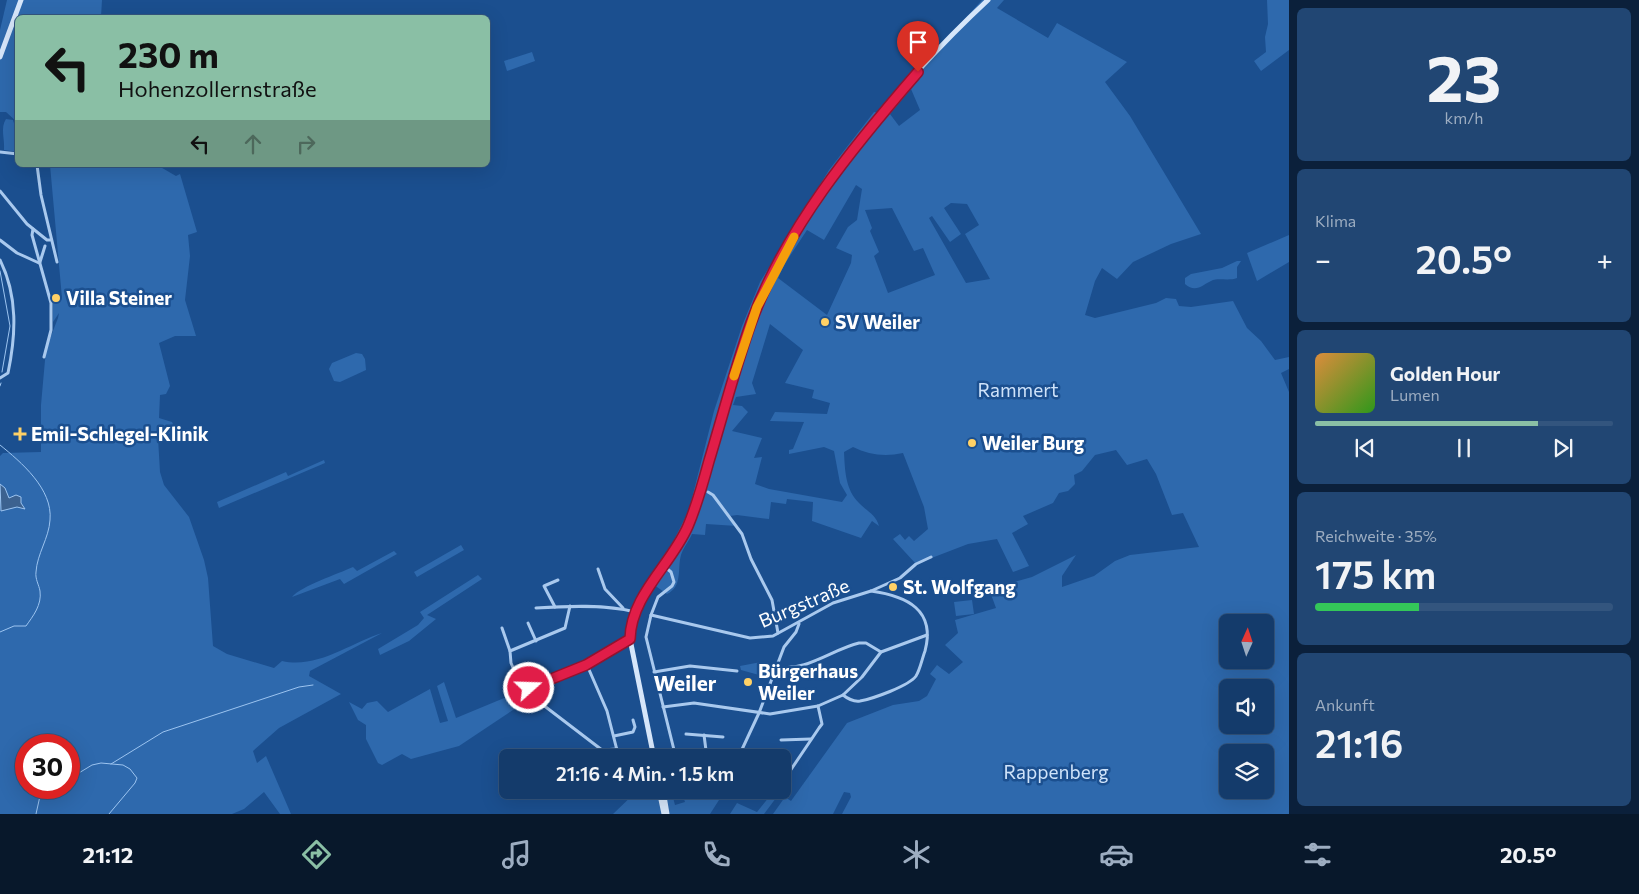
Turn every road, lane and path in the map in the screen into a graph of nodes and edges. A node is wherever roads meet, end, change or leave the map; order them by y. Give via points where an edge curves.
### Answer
1 (21, 0) edge
2 (988, 0) edge
3 (2, 45) edge
4 (0, 57) edge
5 (0, 152) edge
6 (15, 154) edge
7 (37, 167) edge
8 (0, 191) edge
9 (33, 229) junction
10 (0, 240) edge
11 (50, 240) junction
12 (45, 246) dead end
13 (0, 260) edge
14 (57, 262) dead end
15 (39, 263) junction
16 (44, 357) dead end
17 (0, 378) edge
18 (708, 492) dead end
19 (931, 557) dead end
20 (663, 569) junction
21 (598, 570) dead end
22 (558, 580) dead end
23 (871, 591) junction
24 (570, 606) junction
25 (555, 607) junction
26 (536, 608) dead end
27 (623, 608) junction
28 (635, 612) junction
29 (651, 615) junction
30 (528, 623) dead end
31 (799, 623) junction
32 (502, 628) dead end
33 (778, 633) junction
34 (927, 635) junction
35 (630, 639) junction
36 (536, 641) junction
37 (510, 651) junction
38 (881, 652) junction
39 (586, 665) junction
40 (777, 667) junction
41 (737, 671) dead end
42 (654, 672) junction
43 (529, 688) junction
44 (843, 695) junction
45 (818, 706) junction
46 (663, 707) junction
47 (759, 713) junction
48 (633, 720) dead end
49 (686, 734) dead end
50 (704, 735) junction
51 (614, 736) junction
52 (723, 737) dead end
53 (812, 739) junction
54 (782, 740) dead end
55 (601, 749) edge
56 (617, 749) edge
57 (652, 749) edge
58 (674, 749) edge
59 (706, 749) edge
60 (742, 749) edge
61 (791, 770) edge
62 (662, 799) edge
63 (664, 799) edge
64 (666, 814) edge

1 - 3 main road
2 - 20 main road via 931,58 881,116 835,175 789,245 764,291 751,324 694,512
3 - 4 main road
5 - 6 street
7 - 11 street
8 - 9 street
9 - 11 street
9 - 15 street
10 - 15 street via 17,253
11 - 14 street
12 - 15 street
13 - 17 street via 8,281 15,332 8,373
15 - 16 street via 48,287 52,320
18 - 33 street via 742,534 772,600
19 - 23 street, Burgstraße via 916,564 900,578
20 - 28 main road
20 - 29 street via 673,576 672,586 658,597
21 - 27 street via 605,589
22 - 25 street via 544,586
23 - 31 street, Burgstraße via 833,603
23 - 34 street via 892,594 916,607 925,617
24 - 25 street
24 - 27 street
24 - 36 street via 565,628
25 - 26 street
27 - 28 street
28 - 35 main road
29 - 33 street, Burgstraße via 750,638
29 - 42 street via 646,637
30 - 36 street
31 - 33 street, Burgstraße
31 - 40 street via 784,647
32 - 37 street
34 - 38 street
34 - 44 street via 916,676 910,682 859,701
35 - 39 street
35 - 57 main road
36 - 37 street
37 - 43 street via 511,662 523,690
38 - 40 street via 859,642 814,661
38 - 44 street
39 - 43 street
39 - 51 street via 605,705
40 - 47 street
41 - 42 street via 690,666
42 - 46 street
43 - 55 street via 538,702
44 - 45 street
45 - 47 street
45 - 53 street via 822,724
46 - 47 street via 694,703
46 - 58 street
47 - 60 street
48 - 51 street via 633,732
49 - 50 street
50 - 52 street
50 - 59 street
51 - 56 street
53 - 54 street
53 - 61 street
62 - 64 main road
63 - 64 main road

